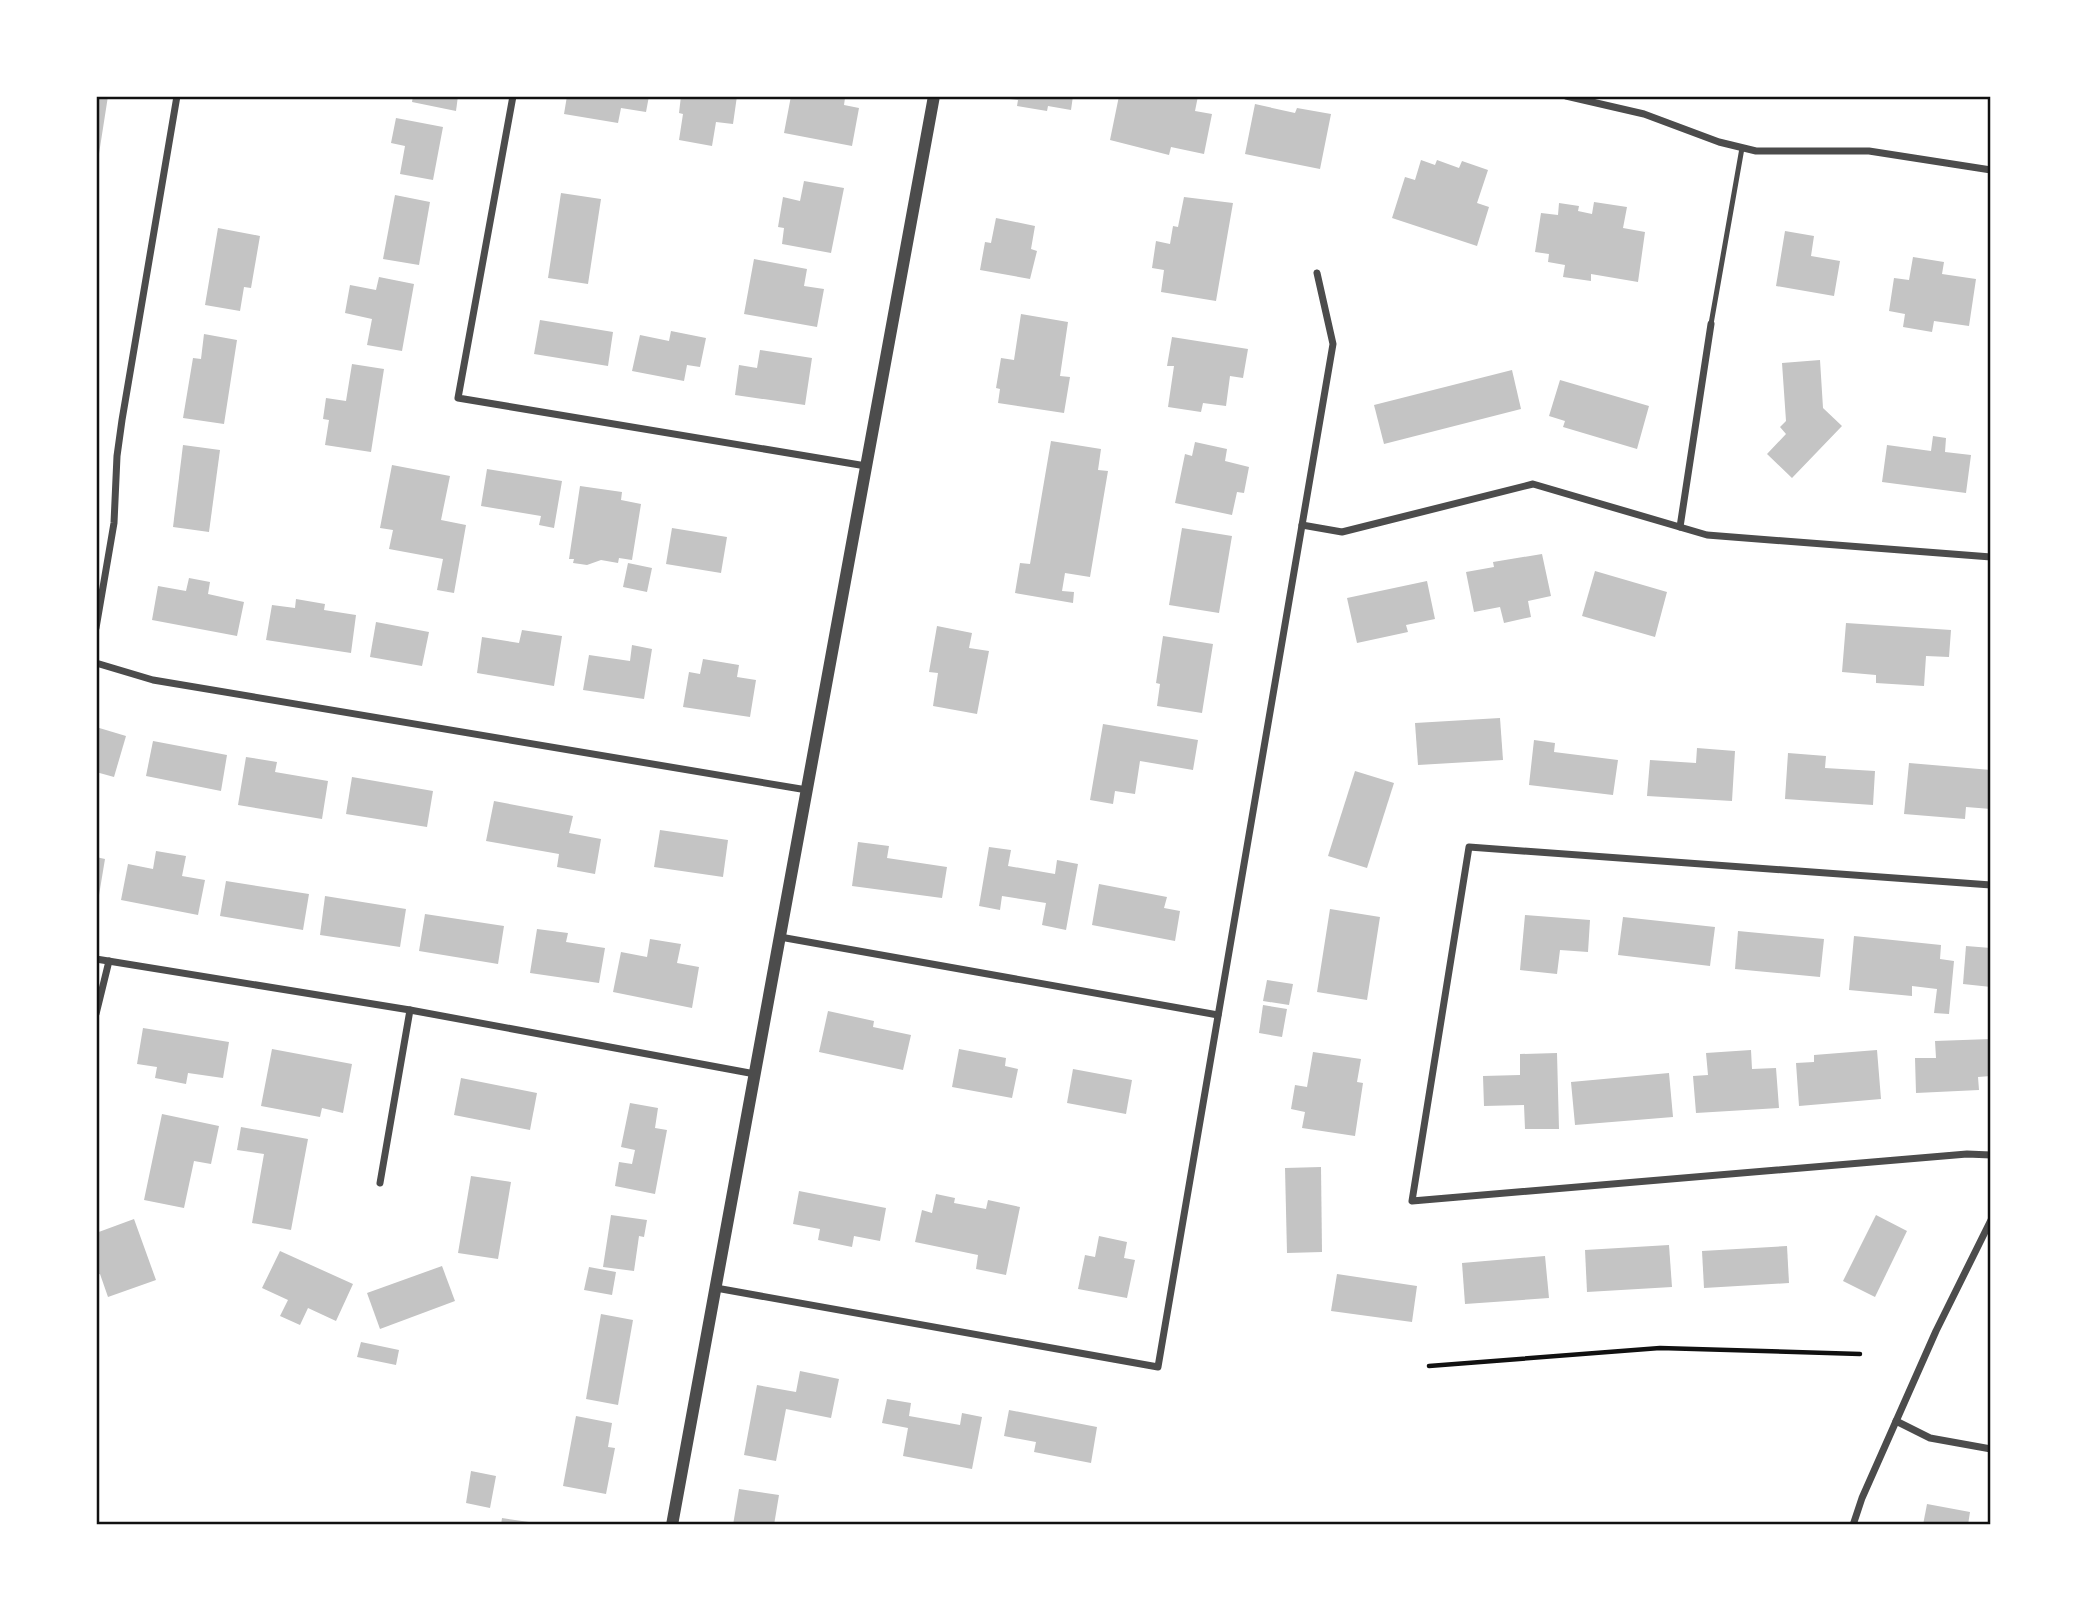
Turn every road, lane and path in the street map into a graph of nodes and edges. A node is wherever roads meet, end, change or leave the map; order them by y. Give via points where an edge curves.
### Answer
1 (177, 96) edge
2 (513, 96) edge
3 (934, 96) edge
4 (1566, 96) edge
5 (1742, 148) junction
6 (1991, 170) edge
7 (1317, 273) dead end
8 (1711, 324) joint
9 (866, 466) junction
10 (1302, 525) junction
11 (1680, 527) junction
12 (1991, 557) edge
13 (96, 628) edge
14 (96, 663) edge
15 (807, 790) junction
16 (1991, 885) edge
17 (779, 937) junction
18 (96, 959) edge
19 (109, 961) junction
20 (410, 1010) junction
21 (96, 1014) edge
22 (1218, 1016) junction
23 (755, 1074) junction
24 (1991, 1155) edge
25 (380, 1183) dead end
26 (1991, 1220) edge
27 (716, 1288) junction
28 (1860, 1354) dead end
29 (1429, 1366) dead end
30 (1896, 1421) junction
31 (1991, 1449) edge
32 (672, 1525) edge
33 (1853, 1525) edge

1 - 13 street via 122,420 114,523
2 - 9 street via 458,398
3 - 9 street
4 - 5 street via 1644,114
5 - 6 street via 1869,151
5 - 8 lane
7 - 10 street via 1333,344
8 - 11 street
9 - 15 street
10 - 11 street via 1342,532 1533,484
10 - 22 street
11 - 12 street via 1721,537
14 - 15 street via 153,680
15 - 17 street
16 - 24 street via 1469,846 1412,1201
17 - 22 street
17 - 23 street
18 - 19 street
19 - 20 street
19 - 21 street
20 - 23 street
20 - 25 street
22 - 27 street via 1158,1367
23 - 27 street
26 - 30 street
27 - 32 street
28 - 29 path via 1660,1348
30 - 31 street via 1930,1438
30 - 33 street

